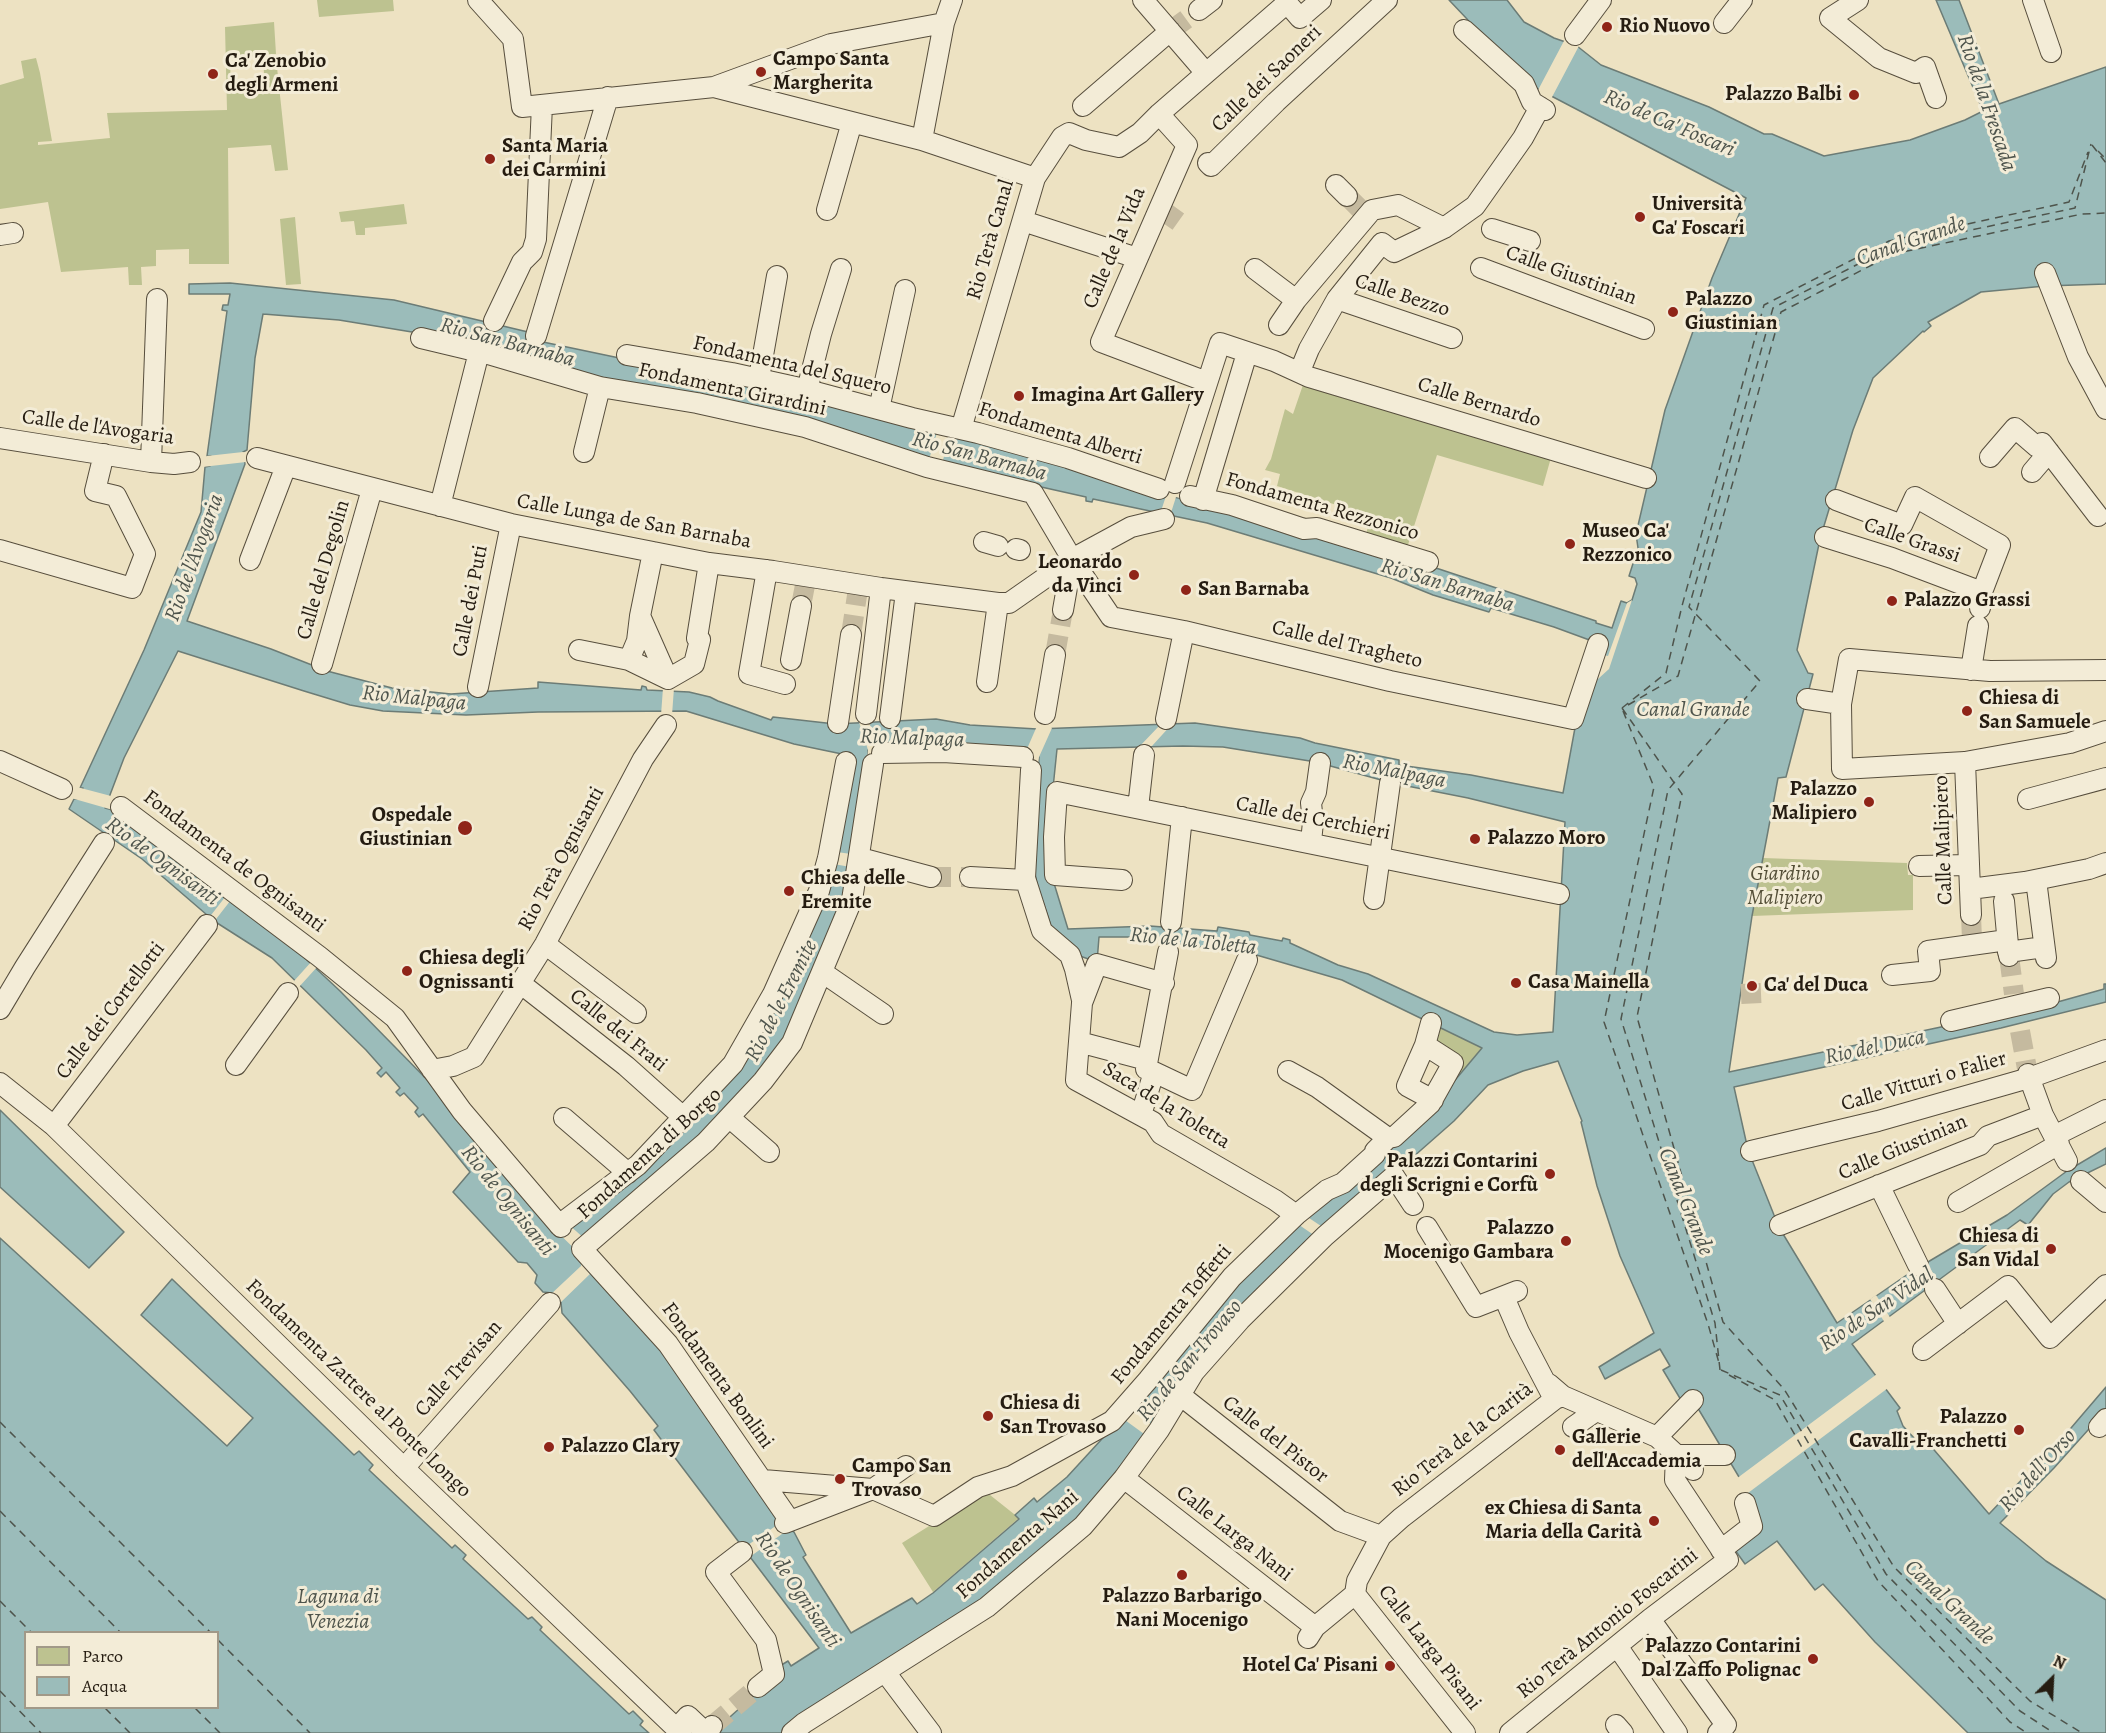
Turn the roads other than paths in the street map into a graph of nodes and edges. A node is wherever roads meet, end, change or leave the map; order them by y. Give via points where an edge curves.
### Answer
1 (478, 0) edge
2 (952, 0) edge
3 (1143, 0) edge
4 (1321, 0) edge
5 (1387, 0) edge
6 (1601, 0) edge
7 (1742, 0) edge
8 (1858, 0) edge
9 (2033, 0) edge
10 (944, 23) junction
11 (1724, 23) dead end
12 (1464, 30) dead end
13 (1170, 31) junction
14 (1575, 35) dead end
15 (2050, 51) dead end
16 (1206, 73) junction
17 (714, 87) junction
18 (608, 97) junction
19 (1936, 98) dead end
20 (542, 105) junction
21 (1083, 106) dead end
22 (1159, 114) junction
23 (852, 122) junction
24 (922, 140) junction
25 (1208, 163) dead end
26 (1035, 178) junction
27 (827, 210) dead end
28 (1023, 221) junction
29 (1444, 228) junction
30 (1492, 229) dead end
31 (1530, 241) dead end
32 (1137, 258) junction
33 (1481, 268) dead end
34 (841, 269) dead end
35 (1255, 269) dead end
36 (2045, 273) dead end
37 (777, 276) dead end
38 (906, 290) dead end
39 (157, 299) dead end
40 (1337, 299) junction
41 (1296, 300) junction
42 (494, 321) dead end
43 (1279, 325) dead end
44 (1644, 329) dead end
45 (536, 336) dead end
46 (421, 338) dead end
47 (1452, 338) dead end
48 (479, 352) junction
49 (627, 355) dead end
50 (1247, 355) junction
51 (1300, 371) junction
52 (759, 378) junction
53 (1207, 382) junction
54 (600, 387) junction
55 (807, 390) junction
56 (879, 409) junction
57 (2106, 409) edge
58 (954, 427) junction
59 (0, 438) edge
60 (584, 452) dead end
61 (2049, 452) junction
62 (104, 454) junction
63 (1990, 457) dead end
64 (257, 458) dead end
65 (151, 462) junction
66 (190, 462) dead end
67 (286, 466) junction
68 (2032, 472) dead end
69 (1646, 478) dead end
70 (372, 489) junction
71 (1186, 492) junction
72 (1836, 500) dead end
73 (440, 506) junction
74 (2098, 516) dead end
75 (1164, 519) dead end
76 (511, 524) junction
77 (1825, 537) dead end
78 (0, 550) edge
79 (653, 552) junction
80 (1072, 559) junction
81 (250, 561) dead end
82 (1428, 562) dead end
83 (709, 563) junction
84 (767, 570) junction
85 (881, 588) junction
86 (906, 591) junction
87 (1003, 603) junction
88 (801, 606) tunnel mouth
89 (1980, 608) junction
90 (1063, 610) tunnel mouth
91 (640, 616) junction
92 (1184, 632) junction
93 (851, 635) tunnel mouth
94 (1598, 644) dead end
95 (579, 650) dead end
96 (1055, 655) tunnel mouth
97 (629, 660) junction
98 (791, 660) dead end
99 (322, 664) dead end
100 (2106, 669) edge
101 (1971, 670) junction
102 (668, 679) junction
103 (987, 682) dead end
104 (784, 684) dead end
105 (478, 687) dead end
106 (1807, 699) dead end
107 (1841, 704) junction
108 (866, 714) dead end
109 (1045, 714) dead end
110 (890, 718) dead end
111 (1166, 719) dead end
112 (838, 723) dead end
113 (666, 725) dead end
114 (2106, 731) edge
115 (1144, 755) dead end
116 (0, 761) edge
117 (846, 762) dead end
118 (1965, 762) junction
119 (1320, 763) dead end
120 (2106, 777) edge
121 (1390, 783) dead end
122 (62, 789) dead end
123 (2028, 799) dead end
124 (122, 807) dead end
125 (1138, 808) junction
126 (1182, 817) junction
127 (1311, 842) junction
128 (104, 843) dead end
129 (1380, 856) junction
130 (860, 858) junction
131 (1969, 865) junction
132 (1919, 866) dead end
133 (2096, 871) edge
134 (931, 877) tunnel mouth
135 (970, 877) tunnel mouth
136 (1025, 880) junction
137 (1122, 880) dead end
138 (2036, 880) junction
139 (1970, 889) junction
140 (1559, 894) dead end
141 (1374, 898) dead end
142 (2004, 901) dead end
143 (1971, 915) tunnel mouth
144 (1171, 922) dead end
145 (207, 925) dead end
146 (545, 944) junction
147 (2008, 949) junction
148 (1168, 952) dead end
149 (1246, 960) dead end
150 (1088, 969) junction
151 (822, 972) junction
152 (1892, 975) dead end
153 (1164, 982) junction
154 (520, 983) junction
155 (288, 993) dead end
156 (2049, 998) dead end
157 (0, 1009) edge
158 (636, 1013) dead end
159 (883, 1014) dead end
160 (1951, 1021) dead end
161 (1431, 1023) dead end
162 (1079, 1042) junction
163 (1425, 1045) junction
164 (2106, 1050) edge
165 (236, 1065) dead end
166 (1149, 1067) junction
167 (432, 1070) junction
168 (1288, 1071) dead end
169 (2028, 1076) junction
170 (0, 1083) edge
171 (1432, 1100) junction
172 (2106, 1110) edge
173 (1141, 1115) junction
174 (2043, 1115) junction
175 (683, 1117) junction
176 (564, 1118) dead end
177 (730, 1118) junction
178 (54, 1126) junction
179 (1389, 1138) junction
180 (2060, 1147) junction
181 (1751, 1151) dead end
182 (769, 1152) dead end
183 (628, 1173) junction
184 (2081, 1181) dead end
185 (1878, 1185) junction
186 (1958, 1202) dead end
187 (2106, 1202) edge
188 (1413, 1204) dead end
189 (1296, 1215) junction
190 (1780, 1225) dead end
191 (1427, 1227) dead end
192 (582, 1249) joint
193 (1918, 1265) dead end
194 (2106, 1284) edge
195 (1935, 1289) dead end
196 (550, 1303) dead end
197 (1958, 1324) junction
198 (1923, 1350) dead end
199 (1555, 1393) junction
200 (1180, 1395) junction
201 (1693, 1400) dead end
202 (1596, 1411) junction
203 (1573, 1427) dead end
204 (1657, 1437) junction
205 (1676, 1455) junction
206 (1725, 1455) dead end
207 (906, 1466) dead end
208 (404, 1468) junction
209 (1693, 1470) dead end
210 (1124, 1478) junction
211 (763, 1480) junction
212 (873, 1489) junction
213 (1745, 1503) dead end
214 (1381, 1536) junction
215 (1721, 1550) junction
216 (742, 1552) dead end
217 (1356, 1588) junction
218 (1650, 1619) junction
219 (1617, 1646) junction
220 (885, 1672) junction
221 (758, 1687) tunnel mouth
222 (712, 1726) dead end
223 (679, 1730) edge
224 (792, 1733) edge
225 (931, 1733) edge
226 (1466, 1733) edge
227 (1510, 1733) edge
228 (1677, 1733) edge
229 (1718, 1733) edge

1 - 20 street via 513,39 522,107
2 - 10 street
3 - 13 street
4 - 16 street via 1300,18 1287,3
5 - 25 street, Calle dei Saoneri via 1211,166
6 - 14 street
7 - 11 street
8 - 19 street via 1830,18 1879,58 1916,72 1925,67
9 - 15 street
10 - 17 street via 831,44
10 - 24 street
12 - 29 street via 1524,84 1532,102 1542,109 1475,206
13 - 16 street
13 - 21 street
16 - 22 street
17 - 18 street
17 - 23 street
18 - 20 street
18 - 45 street
20 - 42 street via 536,239
22 - 26 street via 1119,147 1069,133 1062,137
22 - 32 street, Calle de la Vida via 1187,145
23 - 24 street
23 - 27 street
24 - 26 street, Rio Terà Canal
26 - 28 street, Rio Terà Canal
28 - 32 street
28 - 58 street, Rio Terà Canal
29 - 40 street via 1394,252 1382,243
29 - 41 street via 1398,205 1367,212
30 - 31 street
32 - 53 street, Calle de la Vida via 1101,342
33 - 44 street, Calle Giustinian
34 - 55 street
35 - 41 street
36 - 57 street via 2078,357
37 - 52 street
38 - 56 street
39 - 65 street
40 - 47 street, Calle Bezzo
40 - 51 street
41 - 43 street
46 - 48 street, Fondamenta Girardini
48 - 54 street, Fondamenta Girardini
48 - 73 street
49 - 52 street, Fondamenta del Squero
50 - 51 street, Calle Bernardo
50 - 53 street, Calle Bernardo via 1220,344
50 - 71 street via 1211,473
51 - 69 street, Calle Bernardo via 1309,377
52 - 55 street, Fondamenta del Squero
53 - 71 street
54 - 60 street
54 - 80 street, Fondamenta Girardini via 805,427 940,471 1033,493
55 - 56 street, Fondamenta del Squero
56 - 58 street, Fondamenta del Squero
58 - 71 street, Fondamenta Alberti
59 - 62 street, Calle de l'Avogaria
61 - 63 street via 2042,443 2037,447 2015,428
61 - 68 street
61 - 74 street
62 - 65 street, Calle de l'Avogaria
62 - 78 street via 95,491 116,496 145,554 132,588
64 - 67 street, Calle Lunga de San Barnaba
65 - 66 street, Calle de l'Avogaria
67 - 70 street, Calle Lunga de San Barnaba
67 - 81 street
70 - 73 street, Calle Lunga de San Barnaba
70 - 99 street, Calle del Degolin
71 - 82 street, Fondamenta Rezzonico
72 - 89 street via 1902,525 1915,497 2000,545
73 - 76 street, Calle Lunga de San Barnaba
75 - 80 street via 1131,527
76 - 79 street, Calle Lunga de San Barnaba
76 - 105 street, Calle dei Puti
77 - 89 street, Calle Grassi via 1892,558
79 - 83 street, Calle Lunga de San Barnaba
79 - 91 street
80 - 87 street
80 - 90 street
80 - 92 street, Calle del Tragheto via 1111,617
83 - 84 street, Calle Lunga de San Barnaba
83 - 102 street via 694,664
84 - 85 street, Calle Lunga de San Barnaba
84 - 104 street via 749,674
85 - 86 street, Calle Lunga de San Barnaba
85 - 108 street
86 - 87 street, Calle Lunga de San Barnaba
86 - 110 street
87 - 103 street
88 - 98 street
89 - 101 street
91 - 97 street via 637,641
91 - 102 street
92 - 94 street, Calle del Tragheto via 1572,719
92 - 111 street
93 - 112 street
95 - 97 street
96 - 109 street
97 - 102 street
100 - 101 street
101 - 107 street via 1849,659
106 - 107 street
107 - 118 street via 1842,769
113 - 146 street, Rio Terà Ognisanti via 642,759
114 - 118 street via 2070,743
115 - 125 street
116 - 122 street
117 - 175 street via 819,891 773,994 733,1064
118 - 131 street, Calle Malipiero
119 - 127 street via 1316,792 1310,800
120 - 123 street
121 - 129 street
124 - 167 street, Fondamenta de Ognisanti via 395,1018
125 - 126 street, Calle dei Cerchieri
125 - 137 street, Calle dei Cerchieri via 1057,792 1055,875
126 - 127 street, Calle dei Cerchieri
126 - 144 street
127 - 129 street, Calle dei Cerchieri
128 - 157 street
129 - 140 street, Calle dei Cerchieri
129 - 141 street
130 - 134 street
130 - 136 street, Fondamenta di Borgo via 877,759 943,752 1027,764
130 - 151 street, Fondamenta di Borgo via 852,900
131 - 132 street
131 - 139 street, Calle Malipiero
133 - 138 street
135 - 136 street
136 - 150 street via 1042,931
138 - 139 street
138 - 147 street via 2042,951
139 - 143 street, Calle Malipiero
142 - 147 street
145 - 178 street, Calle dei Cortellotti
146 - 154 street, Rio Terà Ognisanti
146 - 158 street
147 - 152 street via 1972,942 1928,951 1930,971
148 - 153 street
149 - 166 street via 1192,1090
150 - 153 street
150 - 162 street, Saca de la Toletta
151 - 159 street
151 - 177 street, Fondamenta di Borgo via 792,1042
153 - 166 street
154 - 167 street, Rio Terà Ognisanti via 474,1057
154 - 175 street, Calle dei Frati via 626,1066
155 - 165 street
156 - 160 street
161 - 163 street
162 - 166 street
162 - 173 street, Saca de la Toletta via 1076,1080
163 - 171 street via 1407,1086
163 - 171 street, Fondamenta Toffetti via 1453,1063
164 - 169 street, Calle Vitturi o Falier
166 - 173 street
167 - 183 street, Fondamenta de Ognisanti via 560,1226
168 - 179 street
169 - 174 street
169 - 181 street, Calle Vitturi o Falier via 1878,1122
170 - 178 street, Fondamenta Zattere al Ponte Longo
171 - 179 street, Fondamenta Toffetti
172 - 180 street
173 - 189 street, Saca de la Toletta via 1153,1122 1161,1134
174 - 180 street
174 - 185 street, Calle Giustinian via 1988,1136 1980,1145
175 - 183 street
176 - 183 street
177 - 182 street
177 - 192 street, Fondamenta di Borgo
178 - 208 street, Fondamenta Zattere al Ponte Longo
179 - 189 street, Fondamenta Toffetti via 1342,1183
180 - 186 street
184 - 187 street
185 - 190 street, Calle Giustinian
185 - 193 street
188 - 200 street, Fondamenta Nani via 1394,1176 1325,1236 1240,1320 1194,1372
189 - 212 street, Fondamenta Toffetti via 1232,1277 1112,1421 1007,1470 934,1516
191 - 199 street via 1476,1307 1511,1294 1519,1332
192 - 211 street, Fondamenta Bonlini via 668,1344
194 - 197 street via 2050,1338 2008,1286
195 - 197 street
196 - 208 street, Calle Trevisan
197 - 198 street
199 - 202 street
199 - 214 street, Rio Terà de la Carità
200 - 210 street, Fondamenta Nani
200 - 214 street, Calle del Pistor via 1340,1521
201 - 204 street
202 - 203 street
202 - 204 street
204 - 205 street
205 - 206 street
205 - 209 street
205 - 215 street via 1675,1480
207 - 212 street
208 - 223 street, Fondamenta Zattere al Ponte Longo
210 - 217 street, Calle Larga Nani via 1312,1632
210 - 220 street, Fondamenta Nani via 1083,1526 987,1607
211 - 212 street
211 - 212 street via 787,1522
213 - 215 street via 1752,1526
214 - 217 street, Rio Terà de la Carità
215 - 218 street, Rio Terà Antonio Foscarini via 1728,1560
216 - 221 street via 716,1572 766,1640 774,1674
217 - 226 street, Calle Larga Pisani
218 - 219 street, Rio Terà Antonio Foscarini
218 - 229 street via 1726,1725
219 - 227 street, Rio Terà Antonio Foscarini
219 - 228 street
220 - 224 street, Fondamenta Nani
220 - 225 street
222 - 223 street via 706,1733 688,1716

